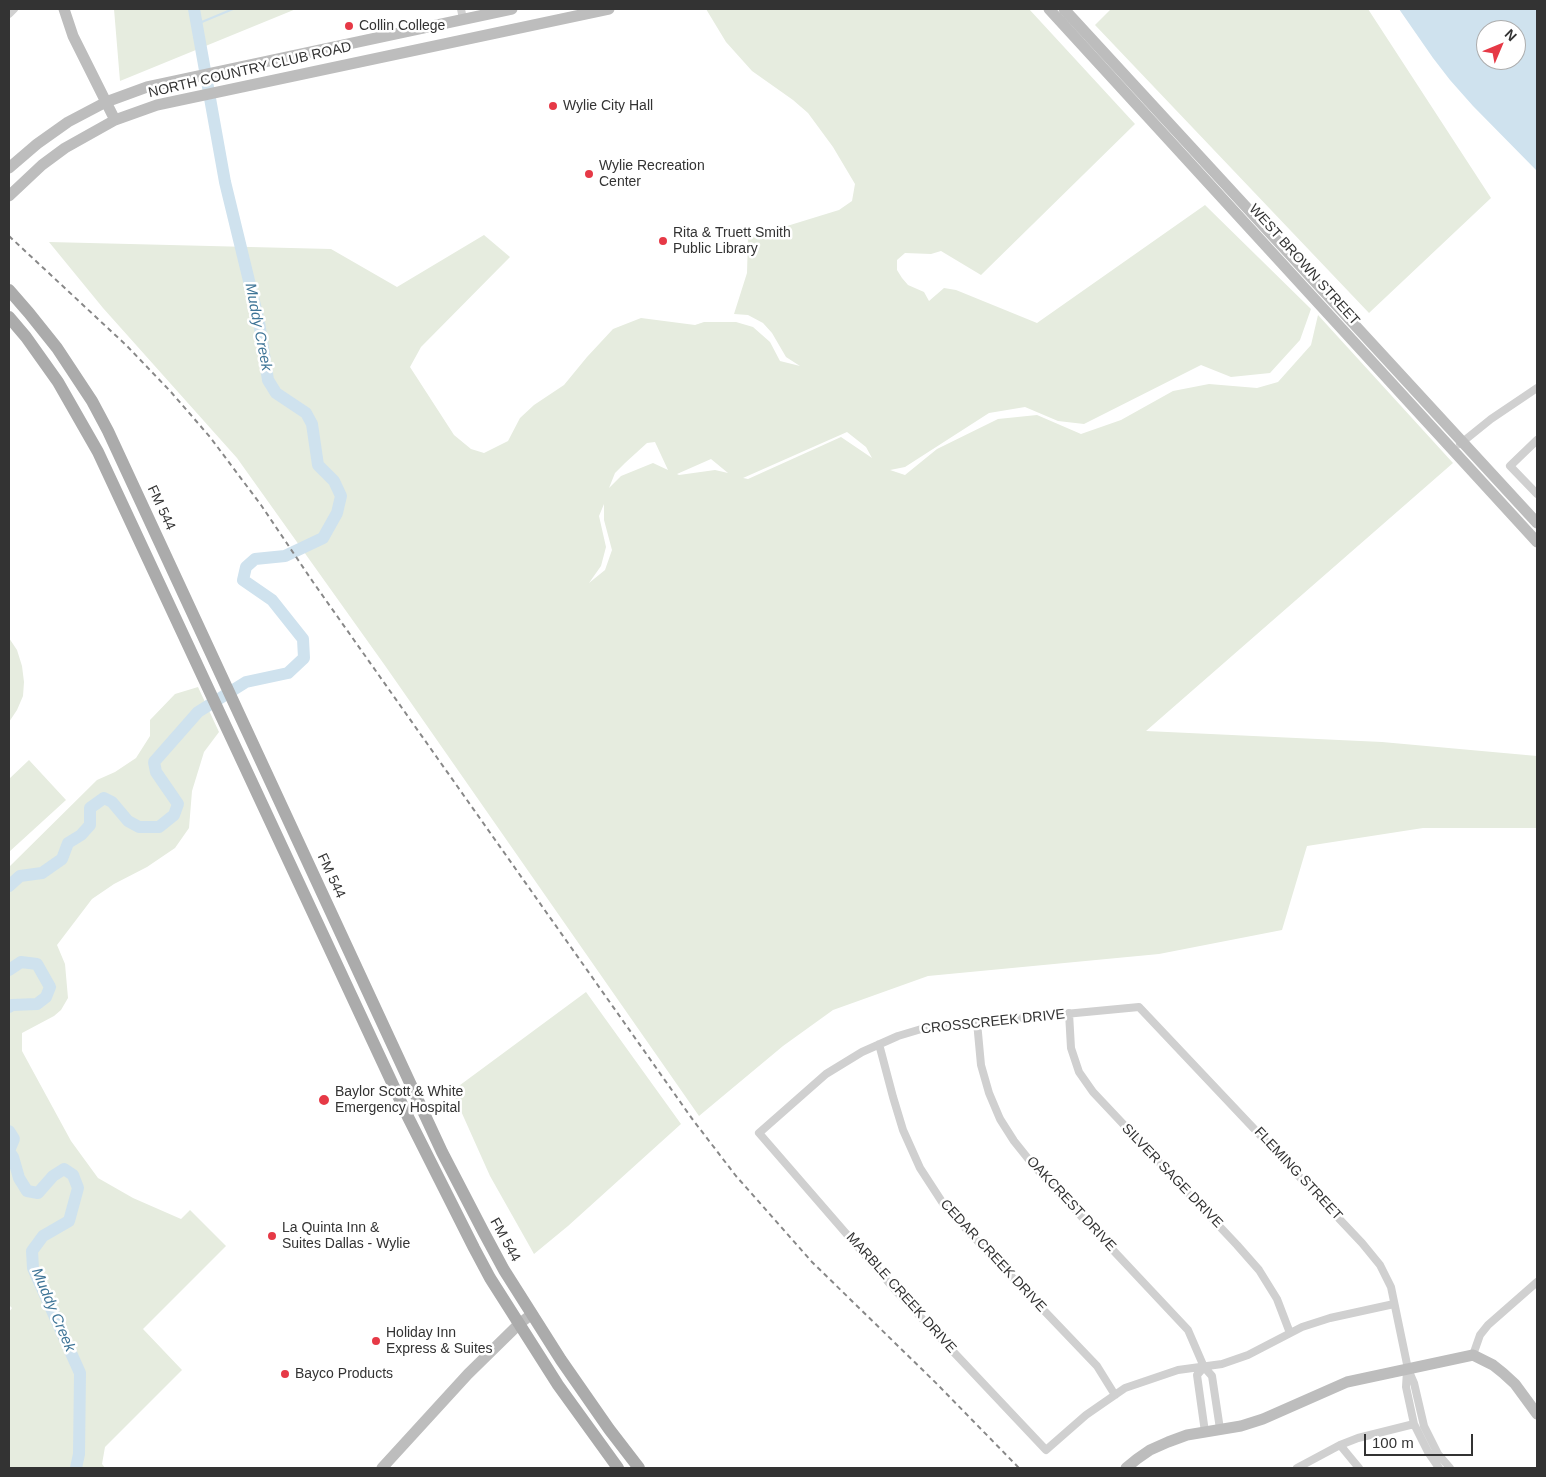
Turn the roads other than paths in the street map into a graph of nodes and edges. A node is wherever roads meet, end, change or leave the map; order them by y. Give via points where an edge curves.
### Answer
1 (14, 9) edge
2 (64, 9) edge
3 (512, 9) edge
4 (609, 9) edge
5 (1049, 9) edge
6 (1064, 9) edge
7 (479, 12) edge
8 (9, 14) edge
9 (462, 14) edge
10 (472, 38) junction
11 (106, 102) junction
12 (115, 120) junction
13 (9, 168) edge
14 (9, 196) edge
15 (9, 290) edge
16 (9, 316) edge
17 (1537, 388) edge
18 (1537, 440) edge
19 (1463, 442) junction
20 (1453, 450) junction
21 (136, 489) junction
22 (1537, 494) edge
23 (119, 497) junction
24 (1537, 522) edge
25 (1537, 542) edge
26 (362, 978) junction
27 (346, 985) junction
28 (1139, 1007) joint
29 (1069, 1013) junction
30 (977, 1022) junction
31 (879, 1044) junction
32 (759, 1133) joint
33 (1537, 1282) edge
34 (1394, 1304) junction
35 (532, 1314) junction
36 (519, 1324) junction
37 (1290, 1333) junction
38 (1473, 1355) junction
39 (1204, 1366) junction
40 (1408, 1369) junction
41 (1115, 1395) junction
42 (1536, 1412) edge
43 (1414, 1424) junction
44 (1220, 1429) junction
45 (1205, 1432) junction
46 (1340, 1445) junction
47 (382, 1468) edge
48 (618, 1468) edge
49 (639, 1468) edge
50 (1126, 1468) edge
51 (1297, 1468) edge
52 (1360, 1468) edge
53 (1439, 1468) edge
54 (1450, 1468) edge

1 - 8 street
2 - 11 main road via 73,36
3 - 7 main road, NORTH COUNTRY CLUB ROAD
4 - 10 main road, NORTH COUNTRY CLUB ROAD
5 - 20 main road, WEST BROWN STREET
6 - 19 main road, WEST BROWN STREET
7 - 9 main road, NORTH COUNTRY CLUB ROAD
7 - 10 main road
9 - 10 main road
9 - 11 main road, NORTH COUNTRY CLUB ROAD via 146,87
10 - 12 main road, NORTH COUNTRY CLUB ROAD via 180,99
11 - 12 main road
11 - 13 main road, NORTH COUNTRY CLUB ROAD via 52,132
12 - 14 main road, NORTH COUNTRY CLUB ROAD via 58,153
15 - 21 main road, FM 544 / FM 544 via 40,325 74,372
16 - 23 main road via 69,399
17 - 19 street
18 - 22 street via 1510,466
19 - 20 street
19 - 24 main road, WEST BROWN STREET
20 - 25 main road, WEST BROWN STREET
21 - 23 main road
21 - 26 main road, FM 544 / FM 544
23 - 27 main road
26 - 27 main road
26 - 35 main road, FM 544 / FM 544 via 456,1178 504,1270
27 - 36 main road via 431,1166 478,1256
28 - 29 street, CROSSCREEK DRIVE
28 - 34 street, FLEMING STREET via 1362,1243 1380,1265 1391,1287
29 - 30 street, CROSSCREEK DRIVE
29 - 37 street, SILVER SAGE DRIVE via 1071,1048 1080,1072 1093,1092 1259,1270 1277,1299
30 - 31 street, CROSSCREEK DRIVE via 928,1027
30 - 39 street, OAKCREST DRIVE via 981,1065 989,1093 1014,1141 1188,1330
31 - 32 street, CROSSCREEK DRIVE via 826,1074
31 - 41 street, CEDAR CREEK DRIVE via 903,1130 920,1168 946,1208 1097,1366
32 - 41 street, MARBLE CREEK DRIVE via 896,1291 1046,1450
33 - 38 street via 1488,1325 1480,1335
34 - 37 street via 1330,1318
34 - 40 street, FLEMING STREET
35 - 36 main road
35 - 49 main road, FM 544 / FM 544
36 - 47 main road
36 - 48 main road
37 - 39 street via 1248,1355
38 - 40 main road
38 - 42 main road via 1504,1373
39 - 41 street via 1178,1370 1125,1388
39 - 44 street, OAKCREST DRIVE via 1212,1376
39 - 45 street via 1197,1375
40 - 43 street, FLEMING STREET via 1406,1387
40 - 44 main road via 1347,1382 1263,1419
40 - 54 street, FLEMING STREET via 1424,1426 1438,1454
43 - 46 street
43 - 53 street, FLEMING STREET
44 - 45 main road
45 - 50 main road via 1187,1435 1150,1450
46 - 51 street
46 - 52 street

